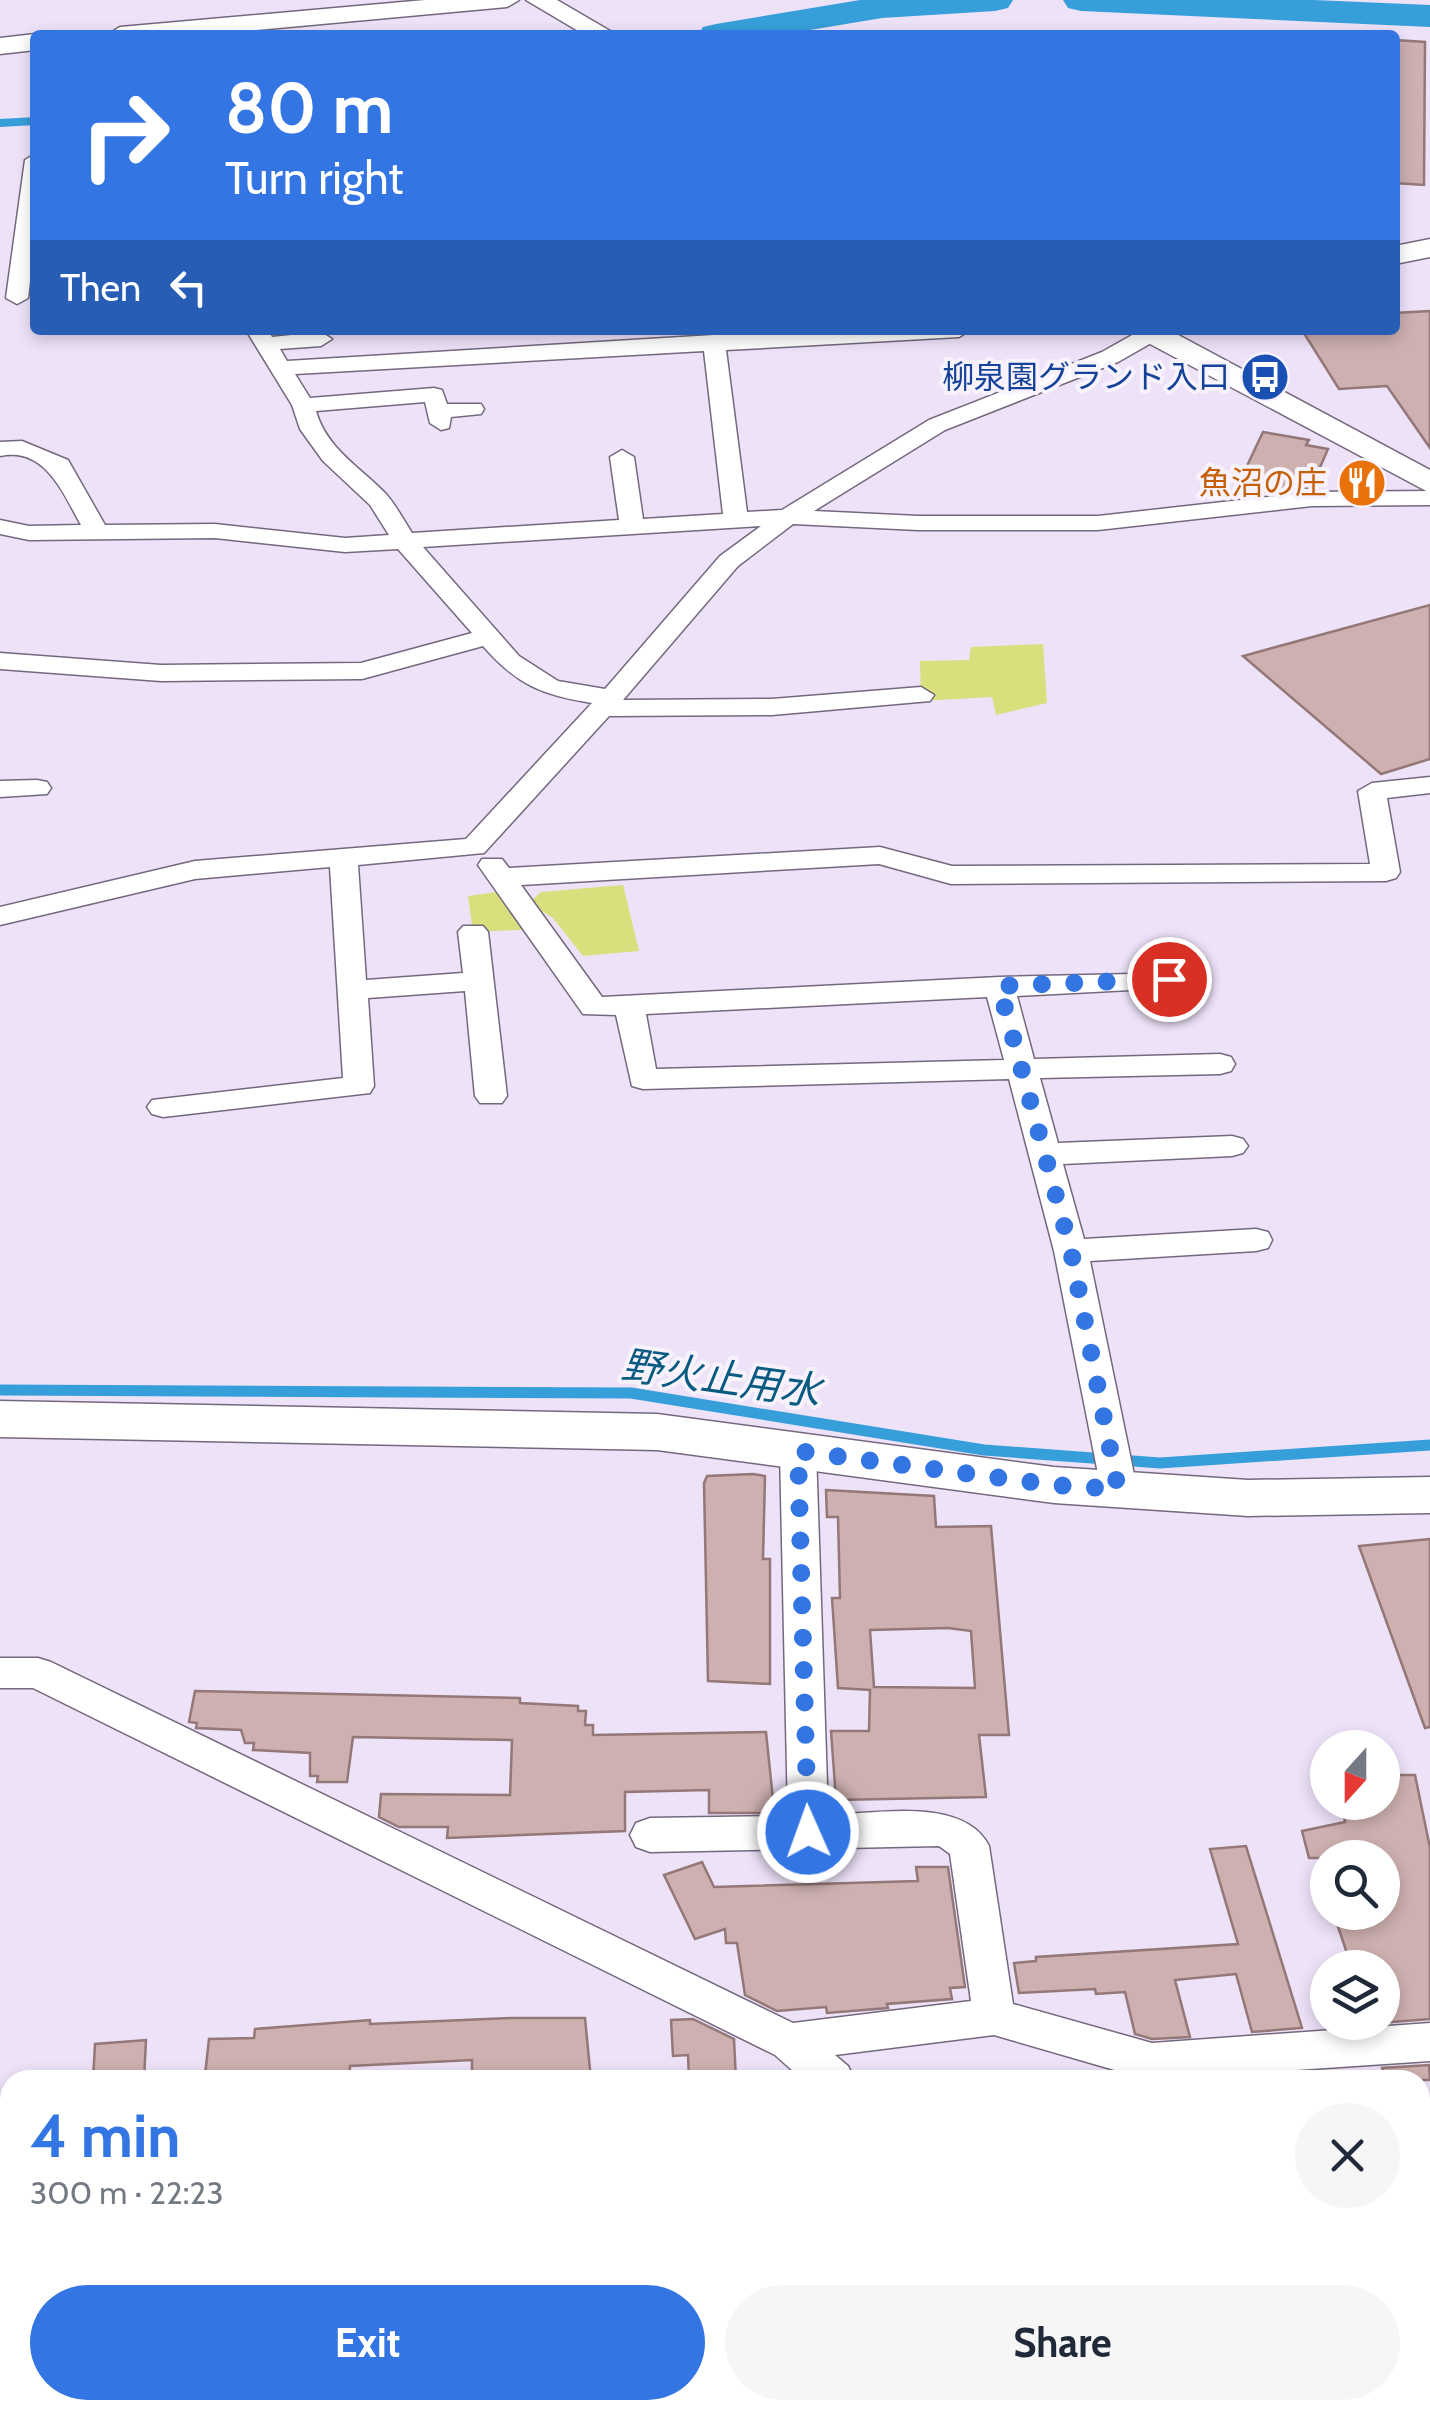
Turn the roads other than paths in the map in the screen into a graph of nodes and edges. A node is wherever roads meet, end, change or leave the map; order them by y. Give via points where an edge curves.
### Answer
1 (507, 0) edge
2 (538, 0) edge
3 (175, 30) edge
4 (595, 30) edge
5 (30, 43) edge
6 (0, 46) edge
7 (30, 194) edge
8 (27, 215) junction
9 (0, 216) edge
10 (1430, 248) edge
11 (1400, 254) edge
12 (17, 298) edge
13 (857, 335) edge
14 (1144, 335) edge
15 (1155, 335) edge
16 (260, 337) edge
17 (321, 339) dead end
18 (602, 340) edge
19 (714, 342) junction
20 (282, 368) junction
21 (303, 404) junction
22 (473, 408) dead end
23 (0, 449) edge
24 (622, 457) dead end
25 (1430, 483) edge
26 (1430, 498) edge
27 (788, 516) junction
28 (736, 520) junction
29 (0, 528) edge
30 (632, 528) junction
31 (96, 531) junction
32 (406, 544) junction
33 (489, 636) junction
34 (0, 661) edge
35 (921, 694) dead end
36 (607, 703) junction
37 (1430, 786) edge
38 (37, 788) dead end
39 (0, 790) edge
40 (474, 846) junction
41 (343, 858) junction
42 (503, 877) junction
43 (0, 916) edge
44 (473, 932) dead end
45 (1169, 979) dead end
46 (476, 981) junction
47 (999, 986) junction
48 (352, 990) junction
49 (629, 1006) junction
50 (1220, 1064) dead end
51 (1021, 1068) junction
52 (491, 1096) dead end
53 (163, 1107) dead end
54 (1232, 1146) dead end
55 (1045, 1154) junction
56 (1256, 1240) dead end
57 (1071, 1251) junction
58 (0, 1418) edge
59 (798, 1451) junction
60 (1115, 1468) junction
61 (1430, 1495) edge
62 (0, 1673) edge
63 (808, 1832) junction
64 (650, 1835) dead end
65 (994, 2018) junction
66 (790, 2042) junction
67 (1430, 2042) edge
68 (822, 2070) edge

1 - 3 street
2 - 4 street
5 - 6 street
7 - 8 street
8 - 9 street
8 - 12 street
10 - 11 street
13 - 19 street
14 - 27 street via 1110,356 938,425
15 - 25 street
16 - 17 street
16 - 20 street
18 - 19 street
18 - 20 street
19 - 28 street
20 - 21 street
21 - 22 street via 434,396 440,417
21 - 32 street via 308,424 331,456 379,501
23 - 31 street via 14,446 60,465
24 - 30 street
26 - 27 street via 1312,499 1098,522
27 - 28 street
27 - 36 street via 729,560
28 - 30 street
29 - 31 street
30 - 32 street
31 - 32 street via 214,530 346,545
32 - 33 street
33 - 34 street via 362,671 162,672
33 - 36 street via 510,662 550,688
35 - 36 street via 772,707
36 - 40 street
37 - 42 street via 1372,790 1386,872 951,875 880,855
38 - 39 street
40 - 41 street
40 - 42 street
41 - 43 street via 195,870
41 - 48 street
42 - 49 street via 594,1007
44 - 46 street
45 - 47 street
46 - 48 street
46 - 52 street
47 - 49 street
47 - 51 street
48 - 53 street via 359,1086
49 - 51 street via 642,1079
50 - 51 street
51 - 55 street
54 - 55 street
55 - 57 street
56 - 57 street
57 - 60 street
58 - 59 street via 657,1432
59 - 60 street via 1054,1485
59 - 63 street
60 - 61 street via 1248,1498
62 - 66 street via 38,1673
63 - 64 street
63 - 65 street via 946,1829 969,1846
65 - 66 street
65 - 67 street via 1152,2062
66 - 68 street

